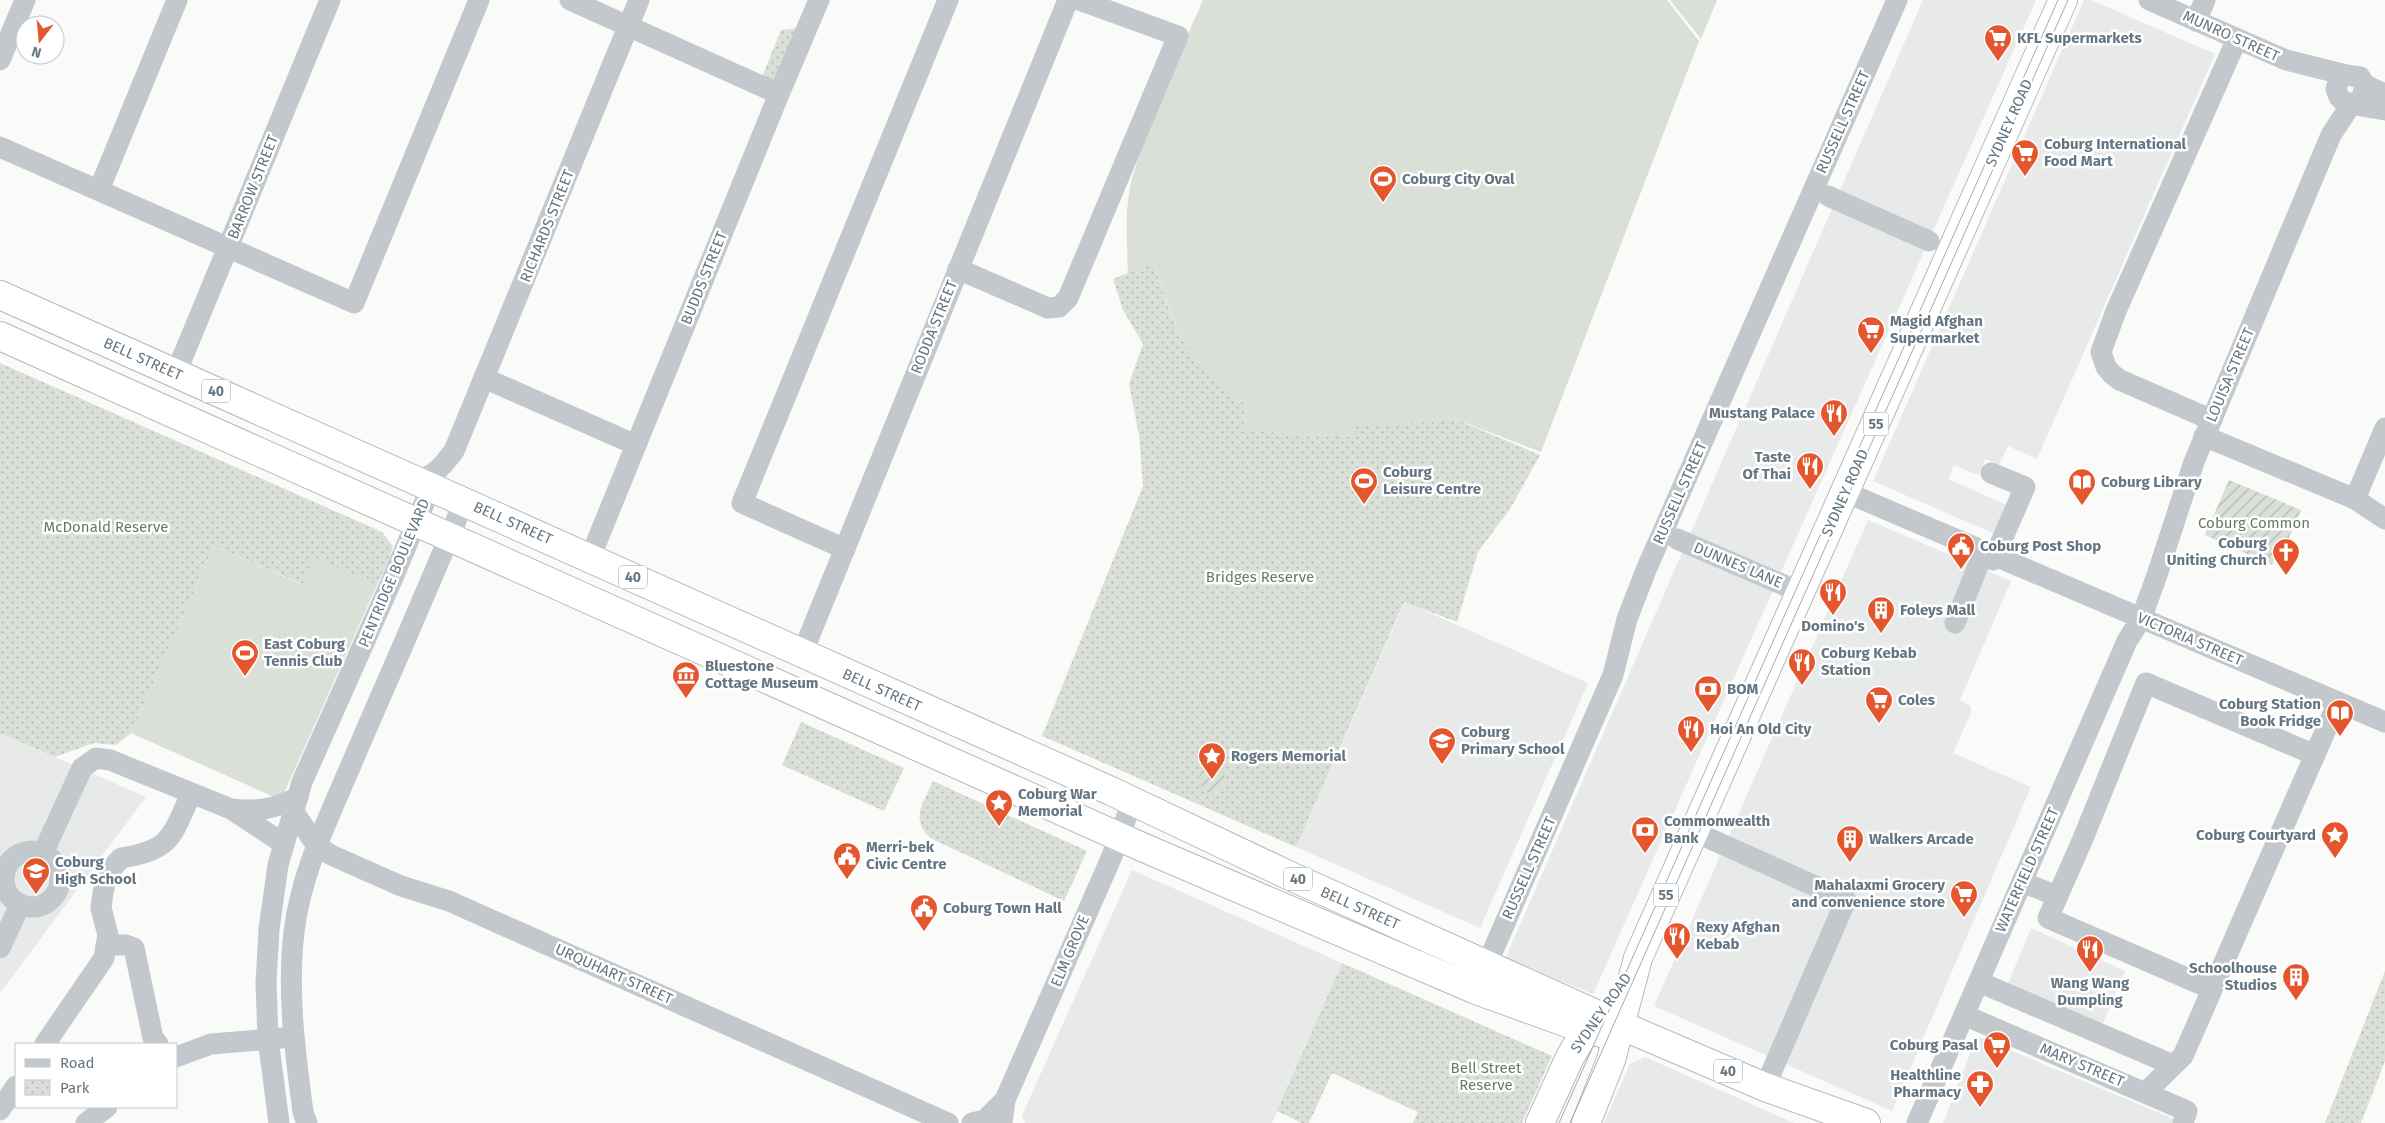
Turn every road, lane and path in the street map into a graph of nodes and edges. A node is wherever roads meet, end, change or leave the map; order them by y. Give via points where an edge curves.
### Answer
1 (25, 0) edge
2 (178, 0) edge
3 (330, 0) edge
4 (479, 0) edge
5 (570, 0) edge
6 (640, 0) edge
7 (819, 0) edge
8 (948, 0) edge
9 (1068, 0) edge
10 (1079, 0) edge
11 (1897, 0) edge
12 (2063, 0) edge
13 (2149, 0) edge
14 (2205, 0) edge
15 (2196, 21) junction
16 (629, 26) junction
17 (2237, 39) junction
18 (0, 60) edge
19 (2380, 93) edge
20 (779, 94) junction
21 (2346, 94) junction
22 (0, 147) edge
23 (99, 190) junction
24 (1828, 196) dead end
25 (1929, 242) dead end
26 (228, 247) junction
27 (958, 269) junction
28 (0, 295) edge
29 (0, 336) edge
30 (176, 373) junction
31 (484, 378) junction
32 (2208, 428) junction
33 (2385, 428) edge
34 (636, 445) junction
35 (454, 451) junction
36 (1991, 473) dead end
37 (442, 491) junction
38 (1845, 492) junction
39 (2355, 499) junction
40 (2385, 519) edge
41 (416, 523) junction
42 (449, 538) junction
43 (1676, 539) dead end
44 (845, 549) junction
45 (1996, 555) junction
46 (590, 558) junction
47 (1800, 592) junction
48 (2140, 619) junction
49 (1955, 623) dead end
50 (802, 654) junction
51 (2338, 702) junction
52 (2385, 722) edge
53 (2089, 729) junction
54 (2121, 743) junction
55 (2315, 755) junction
56 (191, 794) junction
57 (1132, 802) junction
58 (295, 804) junction
59 (231, 809) junction
60 (1695, 832) junction
61 (1119, 836) junction
62 (284, 844) junction
63 (317, 846) junction
64 (44, 853) junction
65 (1288, 875) junction
66 (2022, 882) junction
67 (2057, 896) junction
68 (1277, 903) junction
69 (20, 904) junction
70 (106, 945) junction
71 (0, 948) edge
72 (1638, 958) junction
73 (1486, 965) junction
74 (1978, 982) junction
75 (2212, 989) junction
76 (1476, 990) junction
77 (1964, 1014) junction
78 (1591, 1021) junction
79 (1619, 1031) junction
80 (292, 1037) junction
81 (268, 1038) junction
82 (47, 1043) edge
83 (157, 1043) edge
84 (178, 1056) edge
85 (2173, 1065) junction
86 (15, 1088) edge
87 (1770, 1089) junction
88 (2146, 1092) junction
89 (1005, 1100) junction
90 (106, 1108) edge
91 (0, 1110) edge
92 (305, 1118) edge
93 (279, 1121) edge
94 (86, 1123) edge
95 (949, 1123) edge
96 (972, 1123) edge
97 (1002, 1123) edge
98 (1540, 1123) edge
99 (1586, 1123) edge
100 (1832, 1123) edge
101 (1866, 1123) edge
102 (1917, 1123) edge
103 (2183, 1123) edge

1 - 18 street
2 - 23 street
3 - 26 street, BARROW STREET
4 - 26 street via 354,303
5 - 16 street
6 - 16 street, RICHARDS STREET
7 - 20 street, BUDDS STREET
8 - 44 street via 742,503
9 - 27 street, RODDA STREET
10 - 27 street via 1178,36 1068,298 1059,307 1048,308
11 - 73 street, RUSSELL STREET via 1646,570 1627,619 1613,675
12 - 38 highway, SYDNEY ROAD / 55
13 - 15 street, MUNRO STREET
14 - 15 street
15 - 17 street, MUNRO STREET
16 - 20 street
16 - 31 street, RICHARDS STREET
17 - 21 street, MUNRO STREET via 2286,60
17 - 32 street via 2116,312 2102,352 2106,367 2120,380
19 - 21 street, MUNRO STREET
19 - 21 street via 2356,75
20 - 34 street, BUDDS STREET
21 - 32 street, LOUISA STREET via 2332,135
22 - 23 street
23 - 26 street
24 - 25 street
26 - 30 street, BARROW STREET
27 - 44 street, RODDA STREET
28 - 30 highway, BELL STREET / 40
29 - 41 highway, BELL STREET / 40
30 - 37 highway, BELL STREET / 40
31 - 34 street
31 - 35 street, RICHARDS STREET
32 - 39 street
32 - 48 street, LOUISA STREET
33 - 39 street
34 - 46 street, BUDDS STREET
35 - 37 street, RICHARDS STREET via 451,479
35 - 37 street, RICHARDS STREET via 429,478
36 - 45 street via 2025,488
37 - 41 street, PENTRIDGE BOULEVARD
37 - 42 street
37 - 46 highway, BELL STREET / 40
38 - 45 street, VICTORIA STREET
38 - 47 highway, SYDNEY ROAD / 55
39 - 40 street
41 - 42 highway, BELL STREET / 40
41 - 58 street, PENTRIDGE BOULEVARD
42 - 61 highway, BELL STREET / 40
42 - 63 street
43 - 47 street, DUNNES LANE
44 - 50 street, RODDA STREET
45 - 48 street, VICTORIA STREET
45 - 49 street via 1993,560 1982,556
46 - 50 highway, BELL STREET / 40
47 - 60 highway, SYDNEY ROAD / 55
48 - 51 street, VICTORIA STREET
48 - 53 street, WATERFIELD STREET
50 - 57 highway, BELL STREET / 40
51 - 52 street, VICTORIA STREET
51 - 55 street
53 - 54 street
53 - 66 street, WATERFIELD STREET
54 - 55 street via 2146,683
54 - 67 street
55 - 75 street
56 - 59 street
56 - 64 street via 110,760 96,758 82,768
56 - 70 street via 174,831 164,843 156,850 121,858 107,874 101,908 108,936
57 - 61 street, ELM GROVE
57 - 65 highway, BELL STREET / 40
58 - 59 street via 265,810
58 - 62 street, PENTRIDGE BOULEVARD
58 - 63 street, URQUHART STREET
59 - 62 street
60 - 72 highway, SYDNEY ROAD / 55
60 - 87 street via 1846,900
61 - 68 highway, BELL STREET / 40
61 - 89 street, ELM GROVE
62 - 81 street, PENTRIDGE BOULEVARD via 273,891 269,929 266,983
63 - 80 street via 294,931
63 - 95 street, URQUHART STREET via 331,856 372,874 449,901
64 - 69 street via 58,867 60,884 57,892 44,904 27,907
64 - 69 street via 17,854 9,861 5,870 6,889
65 - 68 highway
65 - 73 highway, BELL STREET / 40
66 - 67 street
66 - 74 street, WATERFIELD STREET
67 - 75 street via 2048,918
68 - 76 highway, BELL STREET / 40
69 - 71 street
70 - 82 street via 100,967
70 - 83 street via 134,948 152,1033
72 - 78 highway, SYDNEY ROAD / 55
72 - 79 highway, SYDNEY ROAD / 55
73 - 76 street, RUSSELL STREET
73 - 78 highway, BELL STREET / 40
74 - 77 street, WATERFIELD STREET
74 - 85 street
75 - 85 street via 2182,1056
76 - 78 highway, BELL STREET / 40
77 - 88 street, MARY STREET
77 - 102 street, WATERFIELD STREET
78 - 79 highway, BELL STREET / 40
78 - 98 highway, SYDNEY ROAD / 55 via 1570,1057
79 - 87 highway, BELL STREET / 40 via 1681,1052
79 - 99 highway, SYDNEY ROAD / 55
80 - 81 street
80 - 92 street
81 - 84 street via 211,1044
81 - 93 street, PENTRIDGE BOULEVARD
85 - 88 street
86 - 91 street
87 - 100 highway, BELL STREET / 40
87 - 101 highway, BELL STREET / 40
88 - 103 street, MARY STREET via 2187,1111
89 - 96 street, ELM GROVE via 985,1120
89 - 97 street, ELM GROVE
90 - 94 street
92 - 93 street

